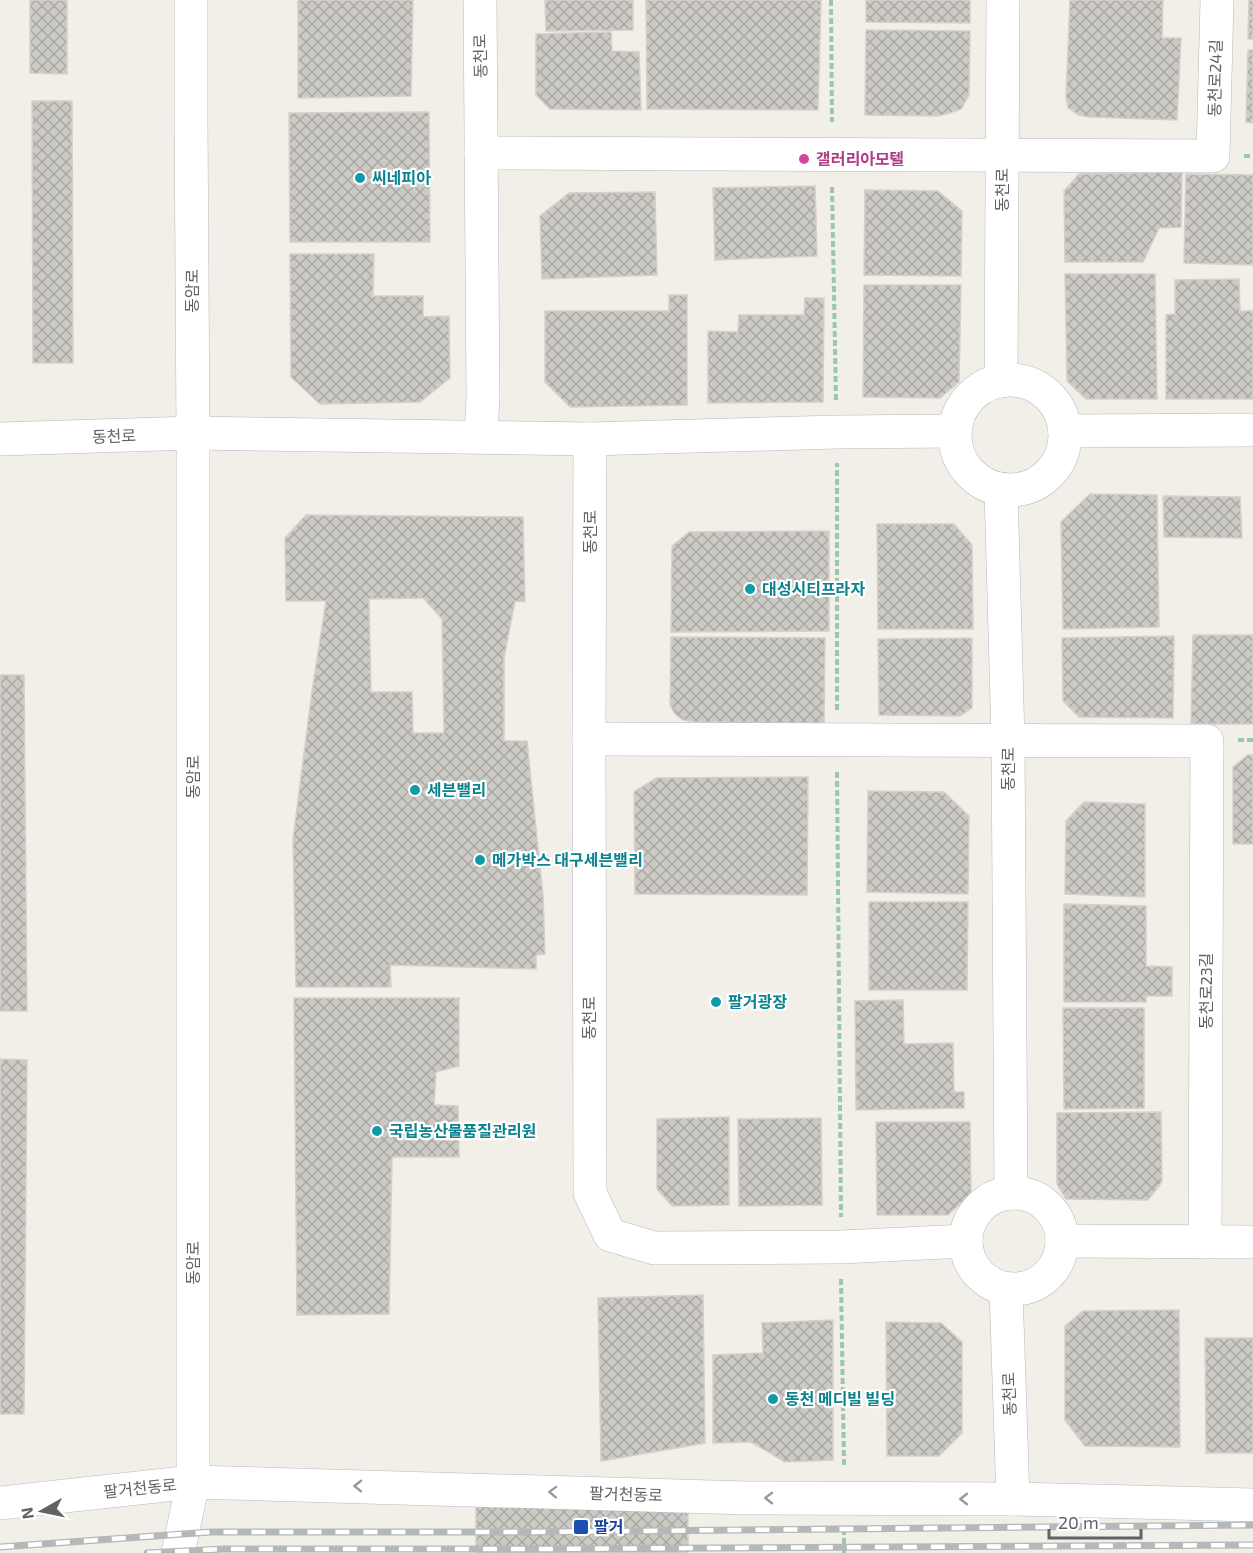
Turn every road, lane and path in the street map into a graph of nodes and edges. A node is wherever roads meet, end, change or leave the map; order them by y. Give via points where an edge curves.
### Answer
1 (191, 0) edge
2 (480, 0) edge
3 (831, 0) edge
4 (1003, 0) edge
5 (1217, 0) edge
6 (481, 153) junction
7 (832, 154) junction
8 (1002, 155) junction
9 (1001, 381) junction
10 (1253, 430) edge
11 (955, 431) junction
12 (1065, 431) junction
13 (837, 432) junction
14 (193, 433) junction
15 (481, 436) junction
16 (0, 439) edge
17 (590, 439) junction
18 (1001, 489) junction
19 (589, 739) junction
20 (1008, 739) junction
21 (837, 740) junction
22 (1011, 1193) junction
23 (966, 1241) junction
24 (1062, 1241) junction
25 (1205, 1242) junction
26 (1253, 1242) edge
27 (841, 1247) junction
28 (1006, 1289) junction
29 (193, 1482) junction
30 (844, 1498) junction
31 (1013, 1499) junction
32 (0, 1503) edge
33 (1253, 1505) edge
34 (178, 1553) edge
35 (844, 1553) edge

1 - 14 street, 동암로
2 - 6 street, 동천로
3 - 7 path
4 - 8 street, 동천로
5 - 8 street, 동천로24길 via 1213,156
6 - 7 street
6 - 15 street, 동천로
7 - 8 street
7 - 13 path
8 - 9 street, 동천로
9 - 11 street via 983,387 969,398 959,413
9 - 12 street via 1019,381 1051,398 1061,413
10 - 12 street
11 - 13 street, 동천로
11 - 18 street via 964,466 976,479
12 - 18 street via 1056,466 1044,479 1028,488
13 - 17 street, 동천로
13 - 21 path
14 - 15 street, 동천로
14 - 16 street, 동천로
14 - 29 street, 동암로
15 - 17 street, 동천로
17 - 19 street, 동천로
18 - 20 street, 동천로
19 - 21 street
19 - 27 street, 동천로 via 590,1193 610,1235 654,1248
20 - 21 street
20 - 22 street, 동천로
20 - 25 street, 동천로23길 via 1208,741
21 - 27 path
22 - 23 street via 988,1200 979,1208 967,1230
22 - 24 street via 1041,1201 1060,1226
23 - 27 street, 동천로
23 - 28 street via 973,1267 993,1285
24 - 25 street
24 - 28 street via 1060,1255 1045,1278 1033,1286
25 - 26 street
27 - 30 path
28 - 31 street, 동천로
30 -> 29 street, 팔거천동로
29 - 32 street, 팔거천동로
29 - 34 street, 동암로
31 -> 30 street, 팔거천동로
30 - 35 path
31 - 33 street, 팔거천동로

